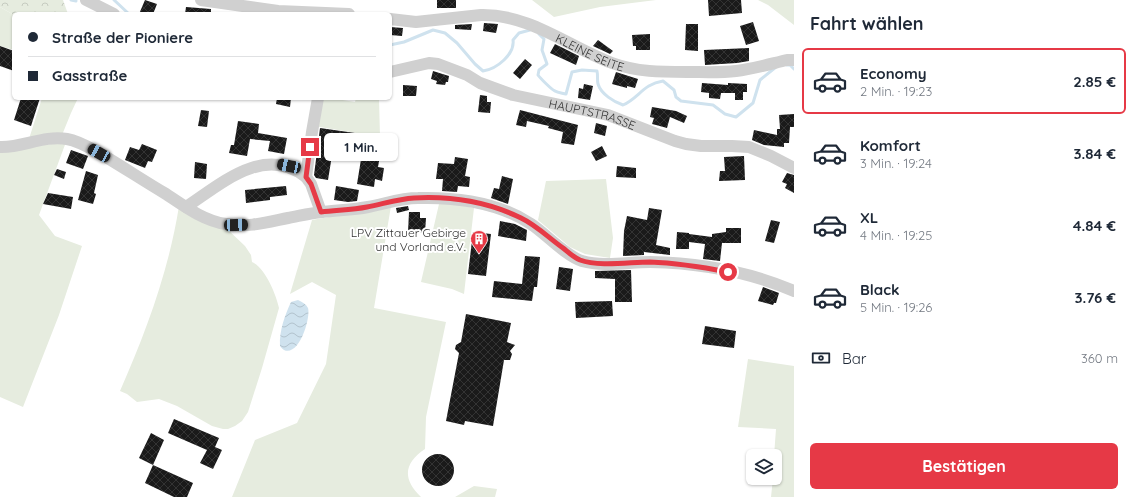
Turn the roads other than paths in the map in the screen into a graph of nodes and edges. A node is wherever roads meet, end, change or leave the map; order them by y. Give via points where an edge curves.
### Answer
1 (86, 0) edge
2 (200, 0) edge
3 (110, 12) edge
4 (302, 12) edge
5 (392, 19) edge
6 (794, 60) edge
7 (392, 72) edge
8 (318, 100) edge
9 (0, 148) edge
10 (794, 168) edge
11 (306, 177) junction
12 (186, 207) junction
13 (321, 212) junction
14 (794, 291) edge

1 - 3 street
2 - 4 street
5 - 6 street, KLEINE SEITE via 416,22 490,15 511,18 546,31 612,63 645,71 715,73
7 - 10 street, HAUPTSTRASSE via 429,63 438,64 513,95 608,115 686,144 749,147
8 - 11 street
9 - 12 street via 48,139 74,140
11 - 12 street via 298,170 280,164 255,166 238,173
11 - 13 street
12 - 13 street via 212,221 236,225 252,225
13 - 14 street via 366,207 399,199 466,201 522,218 580,260 691,265 761,279

